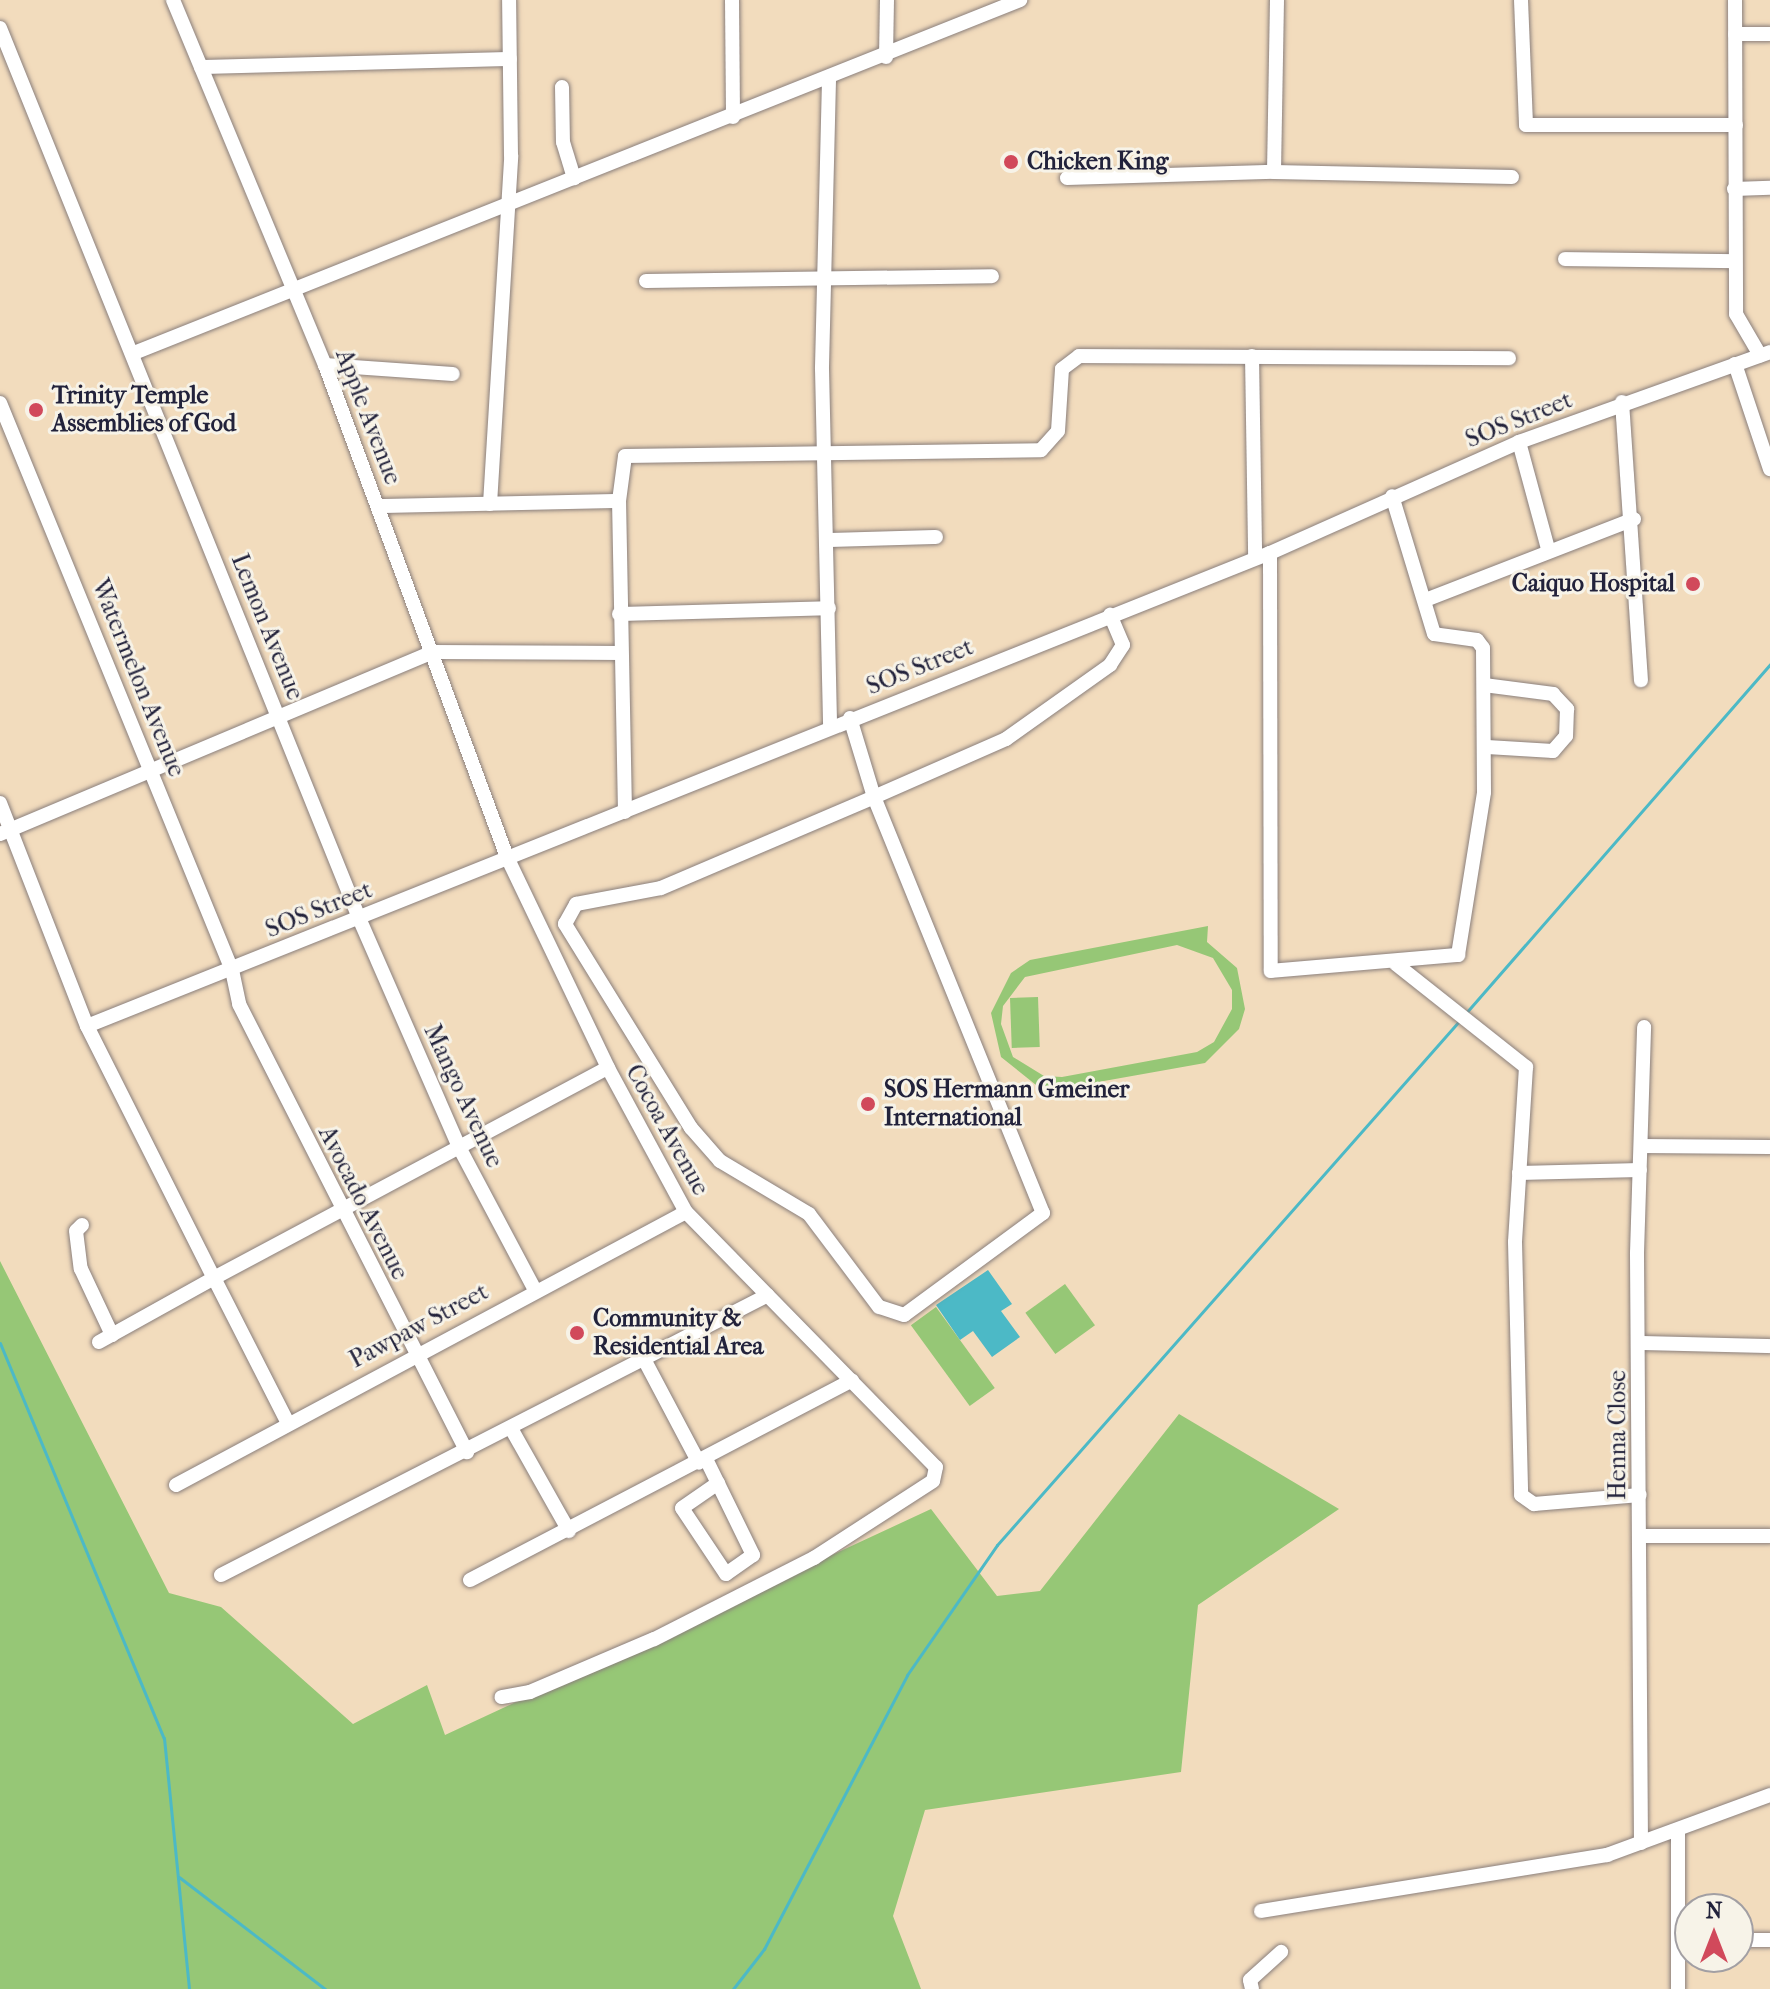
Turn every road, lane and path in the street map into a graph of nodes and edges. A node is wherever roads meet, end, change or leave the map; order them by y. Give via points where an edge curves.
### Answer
1 (173, 0) edge
2 (509, 0) edge
3 (732, 0) edge
4 (887, 0) edge
5 (1020, 0) edge
6 (1277, 0) edge
7 (1521, 0) edge
8 (1735, 0) edge
9 (994, 6) edge
10 (0, 28) edge
11 (1735, 34) junction
12 (1770, 34) edge
13 (886, 57) junction
14 (510, 59) junction
15 (201, 67) junction
16 (829, 80) junction
17 (562, 87) dead end
18 (733, 117) junction
19 (1736, 125) junction
20 (1274, 172) junction
21 (1512, 177) dead end
22 (574, 178) junction
23 (1067, 178) dead end
24 (1770, 188) edge
25 (1734, 189) junction
26 (508, 203) junction
27 (1565, 259) dead end
28 (1733, 261) junction
29 (992, 276) dead end
30 (646, 281) dead end
31 (824, 282) junction
32 (292, 286) junction
33 (134, 353) junction
34 (1765, 354) edge
35 (1252, 356) junction
36 (1509, 358) dead end
37 (1735, 364) junction
38 (325, 365) junction
39 (453, 374) dead end
40 (1622, 402) junction
41 (0, 403) edge
42 (1519, 442) junction
43 (825, 453) junction
44 (1770, 469) edge
45 (1392, 496) junction
46 (619, 501) junction
47 (490, 504) junction
48 (379, 506) junction
49 (1634, 519) junction
50 (936, 537) dead end
51 (828, 540) junction
52 (1548, 549) junction
53 (1263, 555) junction
54 (1428, 599) junction
55 (829, 608) junction
56 (619, 614) junction
57 (1110, 615) junction
58 (432, 652) junction
59 (621, 653) junction
60 (1641, 680) dead end
61 (1484, 685) junction
62 (278, 713) junction
63 (850, 718) junction
64 (830, 726) junction
65 (1487, 747) junction
66 (152, 768) junction
67 (874, 797) junction
68 (0, 803) edge
69 (625, 812) junction
70 (5, 831) edge
71 (507, 857) junction
72 (359, 918) junction
73 (1396, 964) junction
74 (232, 970) junction
75 (87, 1026) junction
76 (1644, 1027) dead end
77 (608, 1068) junction
78 (1641, 1146) junction
79 (1770, 1147) edge
80 (460, 1149) junction
81 (1640, 1170) junction
82 (1519, 1173) junction
83 (686, 1212) junction
84 (342, 1214) junction
85 (82, 1225) dead end
86 (214, 1278) junction
87 (535, 1290) junction
88 (768, 1295) junction
89 (1639, 1343) junction
90 (1770, 1346) edge
91 (414, 1352) junction
92 (645, 1361) junction
93 (852, 1380) junction
94 (288, 1423) junction
95 (512, 1430) junction
96 (467, 1452) junction
97 (702, 1461) junction
98 (718, 1483) junction
99 (176, 1485) dead end
100 (1640, 1495) junction
101 (569, 1531) junction
102 (1640, 1536) junction
103 (1770, 1536) edge
104 (221, 1575) dead end
105 (470, 1580) dead end
106 (501, 1697) dead end
107 (1770, 1795) edge
108 (1678, 1831) junction
109 (1641, 1843) junction
110 (1681, 1893) edge
111 (1261, 1911) dead end
112 (1281, 1952) dead end
113 (1252, 1989) edge

1 - 15 street, Apple Avenue
2 - 14 street
3 - 18 street
4 - 13 street
5 - 9 street
6 - 20 street
7 - 19 street via 1526,125
8 - 11 street
9 - 13 street
10 - 33 street, Lemon Avenue
11 - 12 street
11 - 19 street
13 - 16 street
14 - 15 street
14 - 26 street
15 - 32 street, Apple Avenue
16 - 18 street
16 - 31 street
17 - 22 street via 563,142
18 - 22 street
19 - 25 street
20 - 21 street
20 - 23 street
22 - 26 street
24 - 25 street
25 - 28 street
26 - 32 street
26 - 47 street
27 - 28 street
28 - 34 street via 1738,325
29 - 31 street
30 - 31 street
31 - 43 street
32 - 33 street
32 - 38 street, Apple Avenue
33 - 62 street, Lemon Avenue
34 - 37 street, SOS Street
35 - 36 street
35 - 43 street via 1079,356 1062,369 1058,431 1041,450
35 - 53 street
37 - 40 street, SOS Street
37 - 44 street
38 - 39 street
38 - 48 street, Apple Avenue
40 - 42 street, SOS Street
40 - 49 street
41 - 66 street, Watermelon Avenue
42 - 45 street, SOS Street
42 - 52 street
43 - 46 street via 635,452 620,465
43 - 51 street
45 - 53 street, SOS Street
45 - 54 street
46 - 47 street
46 - 56 street
47 - 48 street
48 - 58 street, Apple Avenue
49 - 52 street
49 - 60 street
50 - 51 street
51 - 55 street
52 - 54 street
53 - 57 street, SOS Street
53 - 73 street via 1268,961 1283,975
54 - 61 street via 1438,639 1481,644
55 - 56 street
55 - 64 street
56 - 59 street
57 - 63 street, SOS Street
57 - 67 street via 1123,645 1110,665 1006,739
58 - 59 street
58 - 62 street
58 - 71 street, Apple Avenue
59 - 69 street
61 - 65 street
61 - 65 street via 1553,694 1567,709 1566,736 1553,751
62 - 66 street
62 - 72 street, Lemon Avenue
63 - 64 street, SOS Street
63 - 67 street
64 - 69 street, SOS Street
65 - 73 street via 1461,951 1448,959
66 - 70 street
66 - 74 street, Watermelon Avenue
67 - 67 street via 1043,1213 904,1315 879,1307 809,1214 720,1161 691,1128 565,924 576,904 684,880
68 - 70 street
69 - 71 street, SOS Street
70 - 75 street
71 - 72 street, SOS Street
71 - 77 street, Cocoa Avenue
72 - 74 street, SOS Street
72 - 80 street, Mango Avenue
73 - 82 street via 1524,1059
74 - 75 street, SOS Street
74 - 84 street, Avocado Avenue via 239,1004
75 - 86 street
76 - 78 street, Henna Close
77 - 80 street
77 - 83 street, Cocoa Avenue
78 - 79 street
78 - 81 street, Henna Close
80 - 84 street
80 - 87 street, Mango Avenue
81 - 82 street
81 - 89 street, Henna Close
82 - 100 street via 1521,1495 1534,1504
83 - 87 street, Pawpaw Street
83 - 88 street, Cocoa Avenue
84 - 86 street
84 - 91 street, Avocado Avenue
85 - 86 street via 76,1231 81,1269 106,1339
86 - 94 street
87 - 91 street, Pawpaw Street
88 - 92 street
88 - 93 street, Cocoa Avenue
89 - 90 street
89 - 100 street, Henna Close
91 - 94 street, Pawpaw Street
91 - 96 street, Avocado Avenue
92 - 95 street
92 - 97 street
93 - 97 street
93 - 106 street, Cocoa Avenue via 936,1467 933,1481 814,1558 667,1633 530,1692
94 - 99 street, Pawpaw Street
95 - 96 street
95 - 101 street
96 - 104 street
97 - 98 street
97 - 101 street
98 - 98 street via 753,1555 726,1574 682,1508
100 - 102 street, Henna Close
101 - 105 street
102 - 103 street
102 - 109 street, Henna Close
107 - 108 street
108 - 109 street
108 - 110 street
109 - 111 street via 1607,1855
112 - 113 street via 1250,1980

